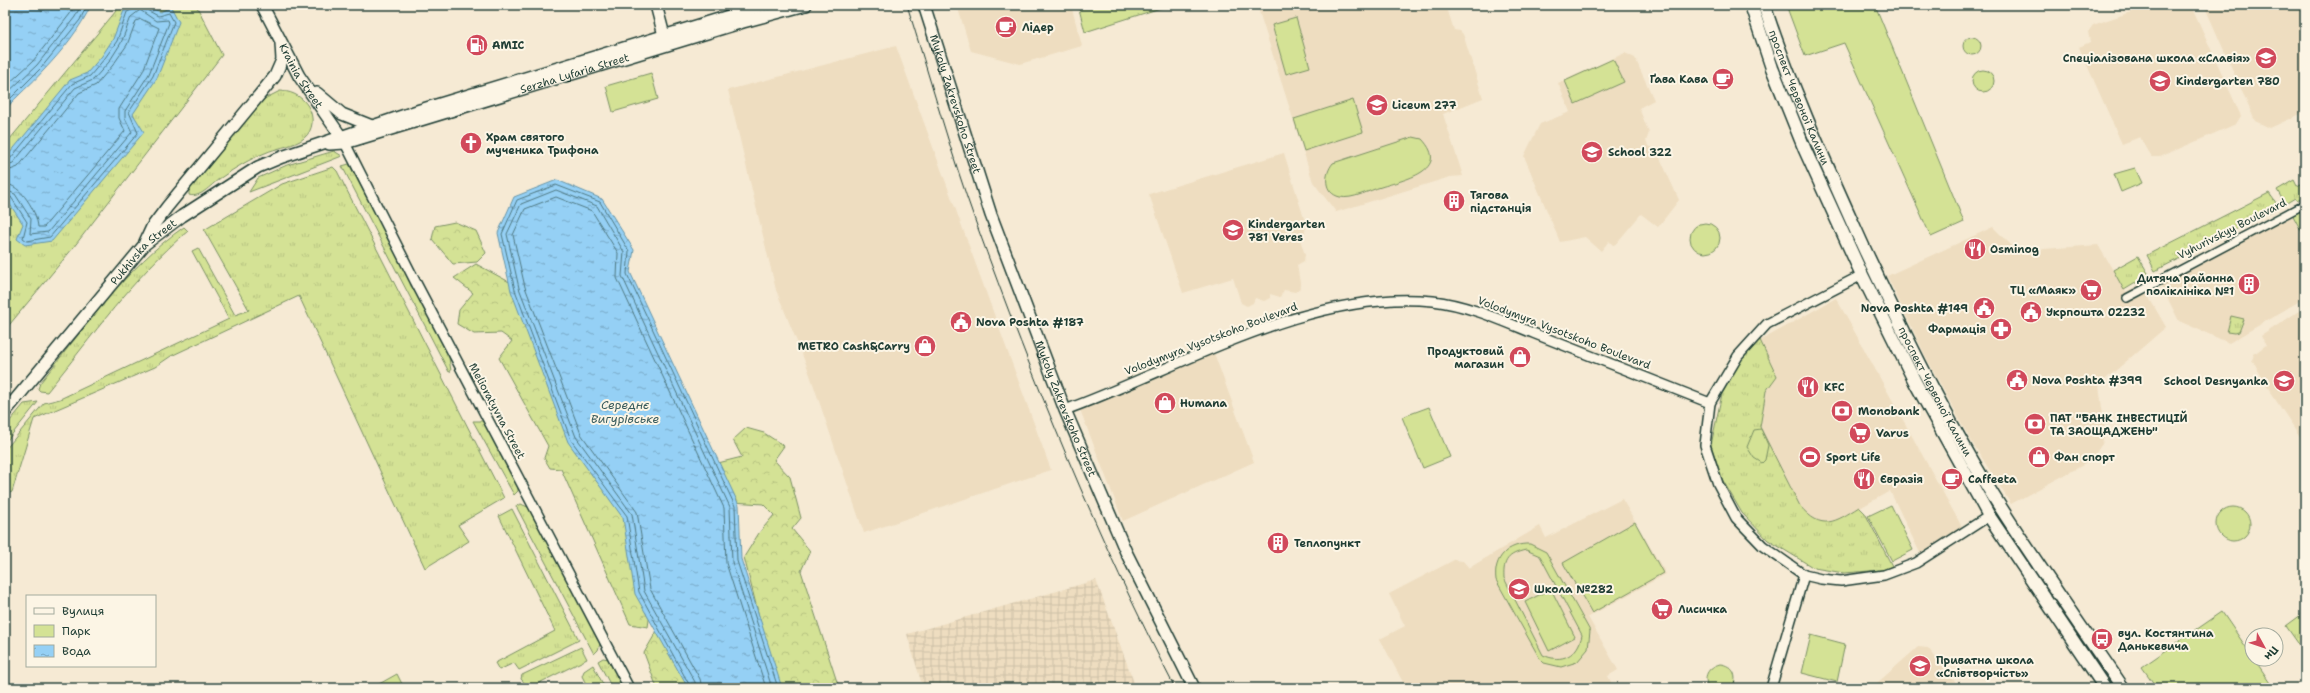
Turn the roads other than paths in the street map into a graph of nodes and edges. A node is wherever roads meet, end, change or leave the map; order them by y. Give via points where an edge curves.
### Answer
1 (262, 5) edge
2 (656, 5) edge
3 (765, 5) edge
4 (806, 5) edge
5 (924, 5) edge
6 (1750, 5) edge
7 (1764, 5) edge
8 (666, 41) junction
9 (281, 43) junction
10 (299, 76) junction
11 (372, 126) junction
12 (343, 140) junction
13 (2305, 204) edge
14 (145, 244) junction
15 (1862, 276) junction
16 (2127, 298) dead end
17 (1710, 403) junction
18 (1065, 410) junction
19 (5, 412) edge
20 (1989, 516) junction
21 (1804, 575) junction
22 (629, 688) edge
23 (1194, 688) edge
24 (1770, 688) edge
25 (2105, 688) edge
26 (2122, 688) edge

1 - 9 street, Krainia Street
2 - 8 street
3 - 8 street, Serzha Lyfaria Street
4 - 8 street, Serzha Lyfaria Street
5 - 18 street, Mykoly Zakrevskoho Street via 991,214
6 - 15 main road, проспект Червоної Калини via 1772,68
7 - 26 main road, проспект Червоної Калини via 1783,63 1816,144 1888,299 1931,383 1994,496
8 - 11 street, Serzha Lyfaria Street
8 - 12 street, Serzha Lyfaria Street
9 - 10 street, Krainia Street
9 - 14 street via 282,60 275,76 152,227
10 - 11 street via 334,109
10 - 12 street, Krainia Street
11 - 12 street, Serzha Lyfaria Street
12 - 14 street, Pukhivska Street via 282,157 252,171 172,223
12 - 22 street, Melioratyvna Street
13 - 16 street, Vyhurivskyy Boulevard
14 - 19 street, Pukhivska Street
15 - 17 street via 1767,324 1738,356
15 - 20 main road, проспект Червоної Калини via 1926,402
17 - 18 street, Volodymyra Vysotskoho Boulevard via 1480,312 1435,301 1398,300 1348,306 1303,316 1244,337
17 - 21 street via 1705,445 1718,484 1736,518 1763,546
18 - 23 street, Mykoly Zakrevskoho Street via 1126,552
20 - 21 street via 1916,563 1884,575 1841,581
20 - 25 main road, проспект Червоної Калини
21 - 24 street

